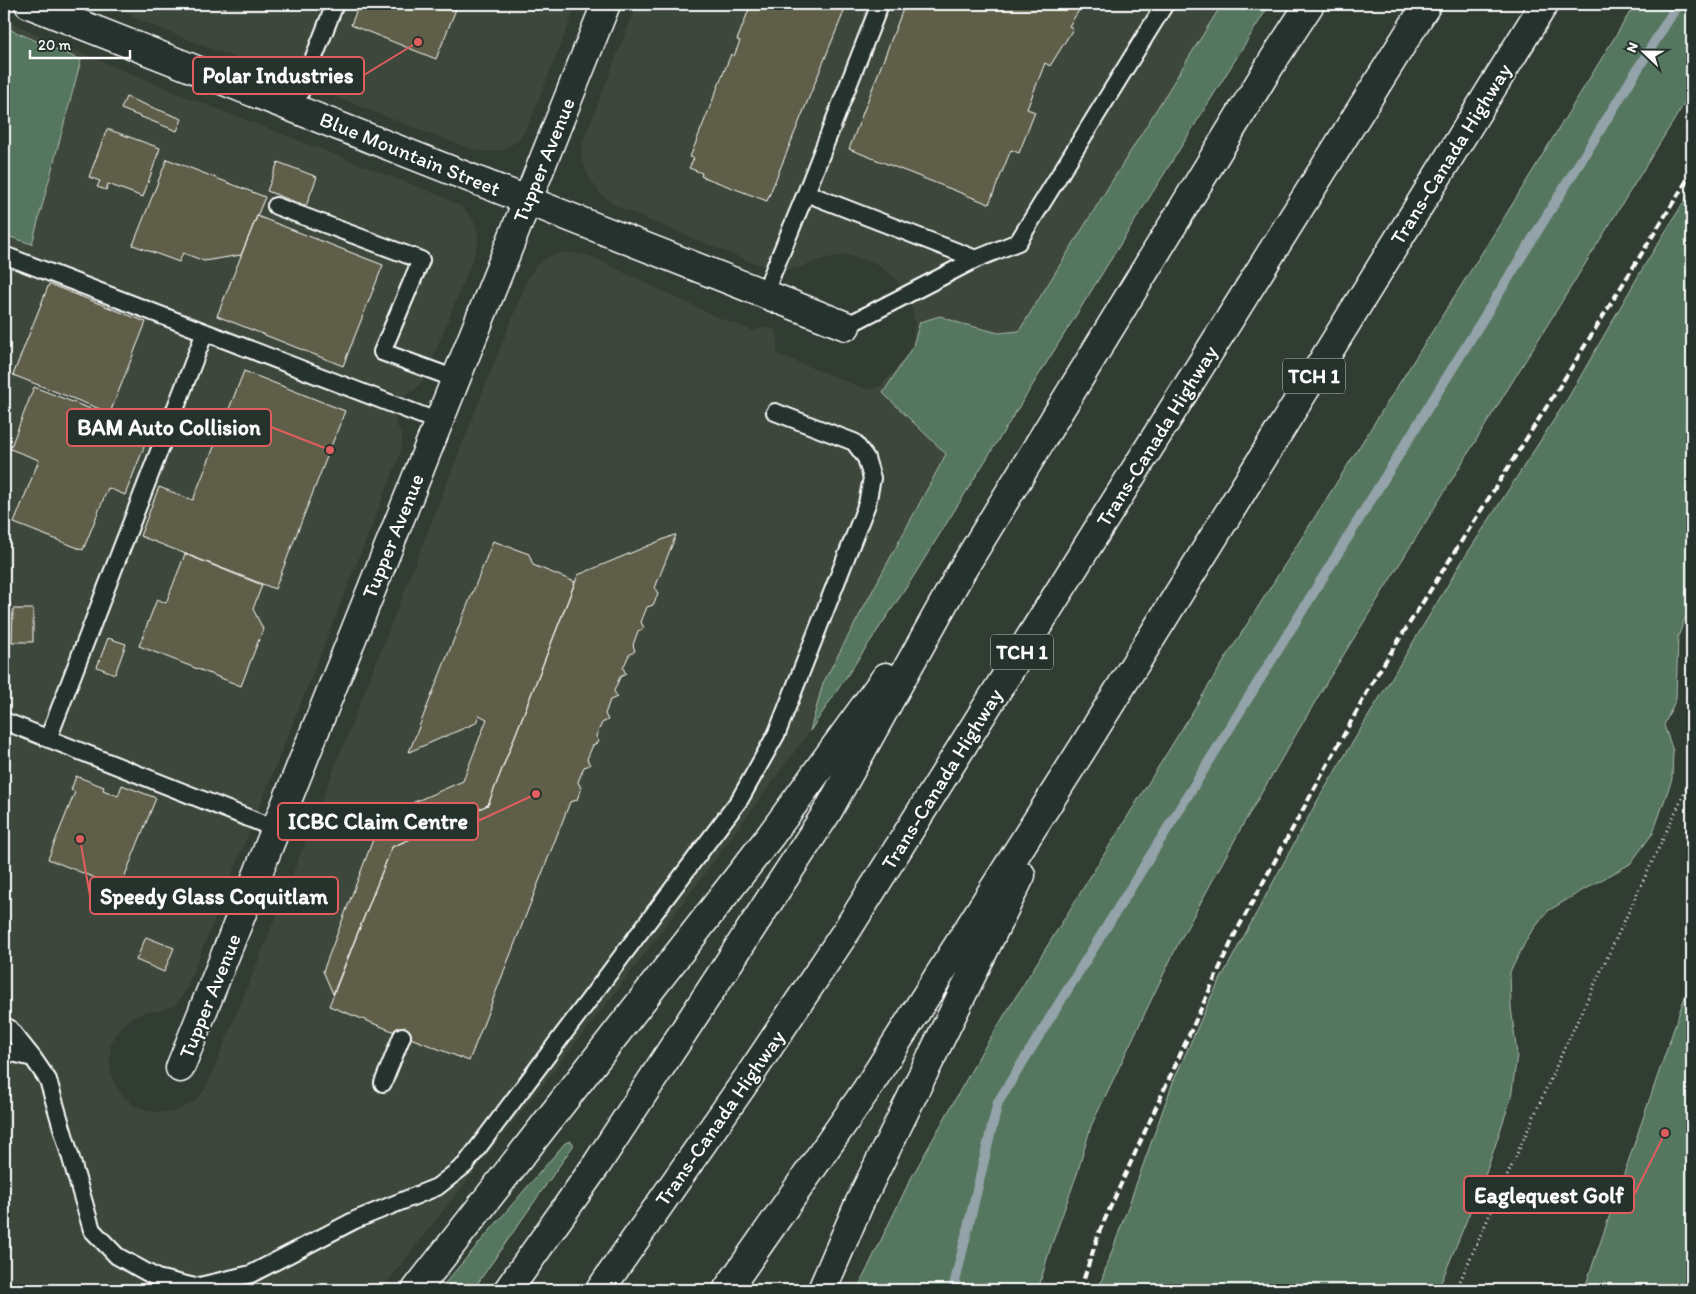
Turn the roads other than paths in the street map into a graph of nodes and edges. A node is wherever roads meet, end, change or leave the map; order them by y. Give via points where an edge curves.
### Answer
1 (29, 4) edge
2 (335, 4) edge
3 (606, 4) edge
4 (880, 4) edge
5 (1165, 4) edge
6 (1310, 4) edge
7 (1427, 4) edge
8 (1544, 4) edge
9 (64, 10) edge
10 (294, 108) junction
11 (806, 193) junction
12 (527, 200) junction
13 (276, 206) dead end
14 (4, 256) edge
15 (976, 259) junction
16 (764, 294) junction
17 (846, 326) joint
18 (205, 332) junction
19 (456, 379) junction
20 (775, 412) dead end
21 (439, 422) junction
22 (961, 572) junction
23 (4, 721) edge
24 (48, 739) junction
25 (1083, 748) junction
26 (276, 830) junction
27 (4, 1027) edge
28 (402, 1036) dead end
29 (4, 1051) edge
30 (33, 1058) junction
31 (180, 1068) dead end
32 (383, 1083) dead end
33 (416, 1290) edge
34 (508, 1290) edge
35 (600, 1290) edge
36 (727, 1290) edge
37 (822, 1290) edge

1 - 9 main road, Blue Mountain Street
2 - 10 lane
3 - 12 main road, Tupper Avenue
4 - 11 lane
5 - 15 lane via 1018,242
6 - 22 main road
7 - 35 main road, Trans-Canada Highway / TCH 1 via 847,930
8 - 25 main road, Trans-Canada Highway / TCH 1
9 - 10 main road, Blue Mountain Street
10 - 12 main road, Blue Mountain Street
11 - 15 lane
11 - 16 lane
12 - 16 main road, Blue Mountain Street
12 - 19 main road, Tupper Avenue
13 - 19 lane via 421,260 382,352
14 - 18 lane
15 - 17 lane
16 - 17 main road, Blue Mountain Street
18 - 21 lane
18 - 24 lane
19 - 21 main road, Tupper Avenue
20 - 30 lane via 854,442 866,458 872,478 867,504 777,733 740,799 465,1165 437,1187 355,1220 251,1274 195,1287 156,1278 116,1256 92,1230 48,1080
21 - 26 main road, Tupper Avenue
22 - 33 main road via 771,835
22 - 34 main road via 828,811 597,1164
23 - 24 lane
24 - 26 lane
25 - 36 main road, Trans-Canada Highway / TCH 1 via 867,1089
25 - 37 main road via 859,1204
26 - 31 main road, Tupper Avenue
27 - 30 lane via 9,1028
28 - 32 lane
29 - 30 lane

